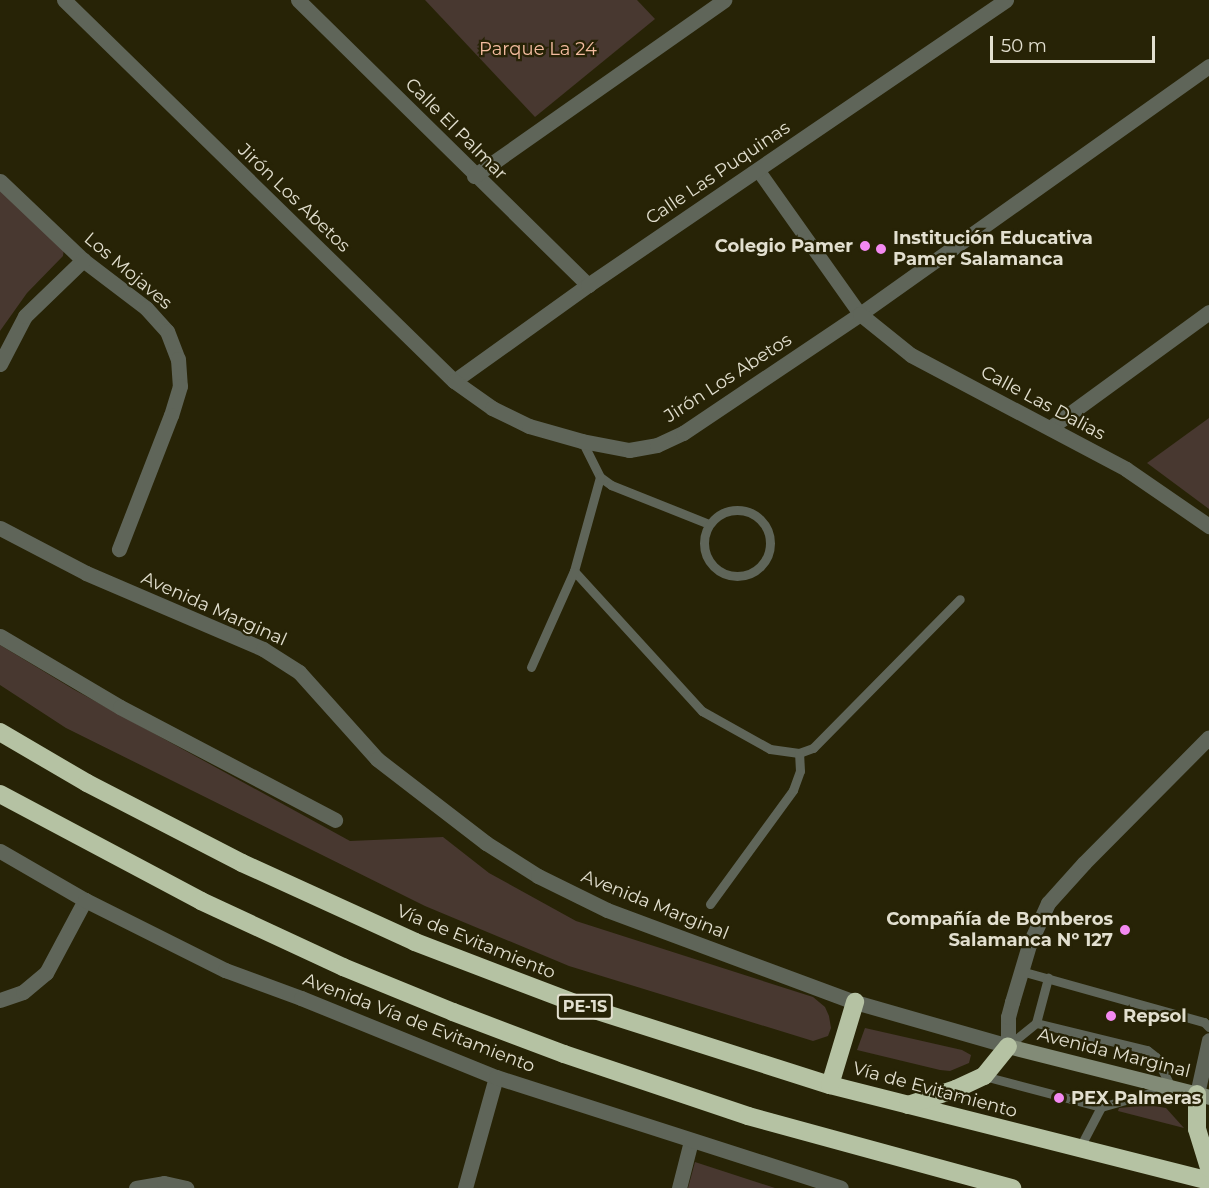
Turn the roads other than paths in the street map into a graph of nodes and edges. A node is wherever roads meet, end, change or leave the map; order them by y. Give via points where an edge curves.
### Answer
1 (63, 0) edge
2 (298, 0) edge
3 (724, 0) edge
4 (996, 3) edge
5 (1209, 66) edge
6 (758, 170) junction
7 (474, 176) junction
8 (0, 181) edge
9 (83, 260) junction
10 (588, 285) junction
11 (1209, 312) edge
12 (860, 314) junction
13 (1, 359) edge
14 (454, 381) junction
15 (1050, 428) junction
16 (582, 441) junction
17 (600, 477) junction
18 (709, 524) junction
19 (1209, 526) edge
20 (0, 528) edge
21 (119, 549) dead end
22 (574, 571) junction
23 (960, 599) dead end
24 (0, 636) edge
25 (531, 667) dead end
26 (0, 732) edge
27 (1209, 737) edge
28 (799, 753) junction
29 (0, 794) edge
30 (335, 820) dead end
31 (0, 851) edge
32 (85, 900) junction
33 (710, 904) dead end
34 (1021, 971) junction
35 (1048, 978) junction
36 (0, 1000) edge
37 (855, 1002) junction
38 (1035, 1023) junction
39 (1209, 1027) edge
40 (1209, 1040) edge
41 (1008, 1046) junction
42 (984, 1076) junction
43 (496, 1077) junction
44 (830, 1085) junction
45 (1171, 1087) junction
46 (1203, 1095) edge
47 (908, 1105) junction
48 (1101, 1107) junction
49 (691, 1141) junction
50 (1079, 1149) junction
51 (1209, 1168) edge
52 (1209, 1181) edge
53 (136, 1188) edge
54 (186, 1188) edge
55 (465, 1188) edge
56 (679, 1188) edge
57 (841, 1188) edge
58 (1012, 1188) edge

1 - 14 street, Jirón Los Abetos
2 - 7 street, Calle El Palmar
3 - 7 street
4 - 6 street, Calle Las Puquinas
5 - 12 street, Jirón Los Abetos
6 - 10 street, Calle Las Puquinas
6 - 12 street
7 - 10 street, Calle El Palmar
8 - 9 street, Los Mojaves
9 - 13 street via 25,316
9 - 21 street, Los Mojaves via 146,308 166,331 178,359 180,386 171,415
10 - 14 street, Calle Las Puquinas
11 - 15 street
12 - 15 street, Calle Las Dalias via 912,355
12 - 16 street, Jirón Los Abetos via 683,432 657,445 629,450
14 - 16 street, Jirón Los Abetos via 492,408 529,426
15 - 19 street, Calle Las Dalias via 1126,469
16 - 17 lane
17 - 18 lane
17 - 22 lane
18 - 18 lane via 726,511 737,509 758,516 765,524 770,545 762,565 743,576 722,572 707,556 705,534
20 - 37 street, Avenida Marginal via 95,577 264,649 291,666 377,759 486,843 538,876 607,910
22 - 25 lane
22 - 28 lane via 702,711 770,749
23 - 28 lane via 813,748
24 - 30 street via 120,707
26 - 44 highway, Vía de Evitamiento / PE-1S via 231,858 415,942 605,1014
27 - 34 street via 1048,903
28 - 33 lane via 800,771 793,790
29 - 58 highway via 201,901 343,967 453,1012 748,1116
31 - 32 street, Avenida Vía de Evitamiento
32 - 36 street via 46,973 31,987
32 - 43 street, Avenida Vía de Evitamiento via 225,970
34 - 35 lane
34 - 41 street via 1008,1017
35 - 38 lane
35 - 39 lane via 1204,1022
37 - 41 street, Avenida Marginal
37 - 44 highway
38 - 41 lane
38 - 45 lane via 1147,1050
40 - 46 street
41 - 42 highway
41 - 45 main road, Avenida Marginal
42 - 47 highway
42 - 48 lane
43 - 49 street, Avenida Vía de Evitamiento
43 - 55 street
44 - 47 highway, Vía de Evitamiento / PE-1S
45 - 46 main road, Avenida Marginal
45 - 48 lane
46 - 51 highway via 1197,1130
47 - 50 highway, Vía de Evitamiento / PE-1S
48 - 50 lane
49 - 56 street
49 - 57 street, Avenida Vía de Evitamiento
50 - 52 highway, Vía de Evitamiento / PE-1S
53 - 54 street via 164,1184

